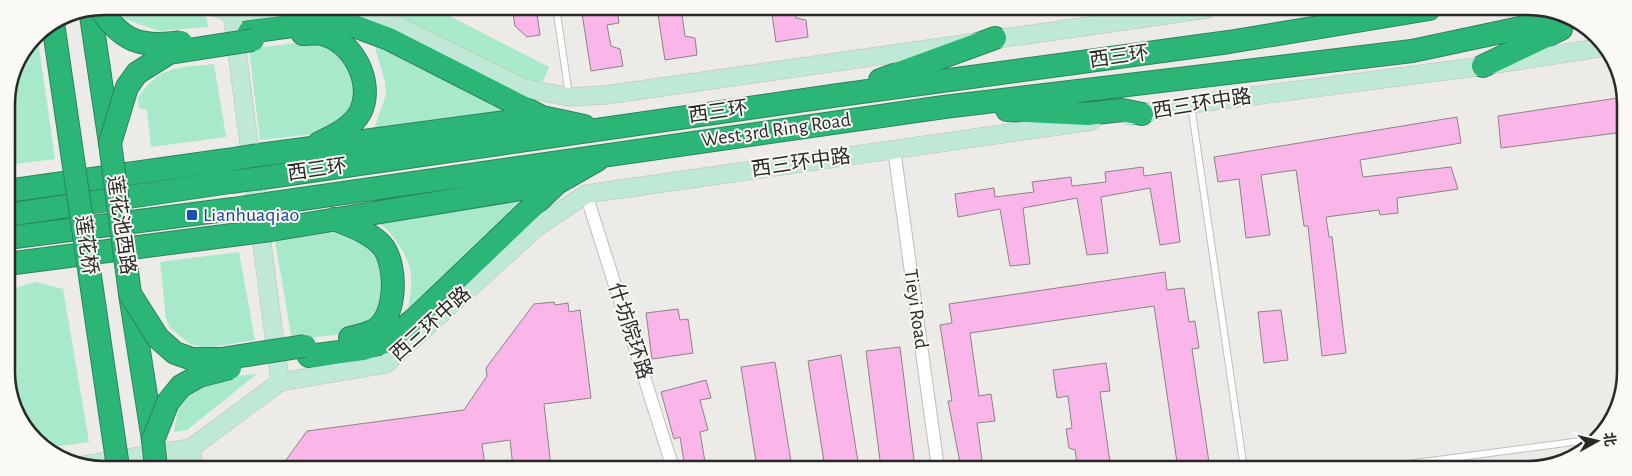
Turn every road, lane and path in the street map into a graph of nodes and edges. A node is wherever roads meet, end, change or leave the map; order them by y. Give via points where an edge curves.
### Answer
1 (105, 15) edge
2 (232, 15) edge
3 (375, 15) edge
4 (557, 15) edge
5 (1163, 15) edge
6 (1393, 15) edge
7 (91, 16) edge
8 (1557, 20) edge
9 (1568, 25) edge
10 (54, 31) edge
11 (251, 36) junction
12 (995, 38) junction
13 (1597, 48) edge
14 (1483, 66) junction
15 (840, 95) junction
16 (569, 97) junction
17 (1190, 104) junction
18 (944, 107) junction
19 (1142, 114) junction
20 (542, 117) junction
21 (600, 129) junction
22 (110, 143) junction
23 (894, 149) junction
24 (302, 150) junction
25 (609, 154) junction
26 (557, 184) junction
27 (15, 186) edge
28 (34, 187) junction
29 (15, 190) edge
30 (586, 194) junction
31 (15, 214) edge
32 (333, 219) junction
33 (15, 237) edge
34 (15, 266) edge
35 (130, 294) junction
36 (307, 351) junction
37 (280, 382) junction
38 (153, 440) junction
39 (1572, 442) edge
40 (191, 448) junction
41 (110, 461) edge
42 (117, 461) edge
43 (155, 461) edge
44 (193, 461) edge
45 (671, 461) edge
46 (937, 461) edge
47 (1243, 461) edge
48 (1430, 461) edge

1 - 11 highway, bridge via 126,38 152,45
2 - 37 street
3 - 16 street via 524,88
4 - 16 lane
5 - 12 street
6 - 15 highway, 西三环 via 1229,42
7 - 22 highway, 莲花池西路
8 - 18 highway, 西三环 via 1412,51
9 - 14 highway
10 - 42 highway, 莲花桥, bridge
11 - 20 highway via 320,22 346,23 389,40
11 - 22 highway, bridge via 169,53 150,63 127,87
11 - 24 highway via 322,34 340,41 356,59 364,82 365,97 360,112 340,134
12 - 15 highway
12 - 16 street via 605,95
13 - 14 street, 西三环中路
14 - 17 street, 西三环中路
15 - 21 highway, 西三环
17 - 19 street, 西三环中路
17 - 47 lane
18 - 19 highway via 1087,114 1122,110
18 - 25 highway, West 3rd Ring Road
19 - 23 street, 西三环中路
20 - 21 highway
20 - 24 highway
21 - 31 highway, 西三环, bridge
22 - 35 highway, 莲花池西路, bridge
23 - 30 street, 西三环中路
23 - 46 street, Tieyi Road
24 - 28 highway, bridge
25 - 26 highway
25 - 33 highway, 西三环, bridge
26 - 32 highway
26 - 36 highway via 388,341 363,349
27 - 28 highway
28 - 29 highway
30 - 37 street, 西三环中路 via 537,227 386,364
30 - 45 street, 什坊院环路
32 - 34 highway, bridge
32 - 36 highway via 363,231 384,248 394,278 391,305 377,329
35 - 36 highway, bridge via 158,338 175,353 192,360
35 - 38 highway, 莲花池西路, bridge
36 - 38 highway, bridge via 198,376 181,386 168,402
37 - 40 street, 西三环中路
38 - 43 highway, 莲花池西路, bridge
39 - 48 lane
40 - 41 street, 西三环中路
40 - 44 street

